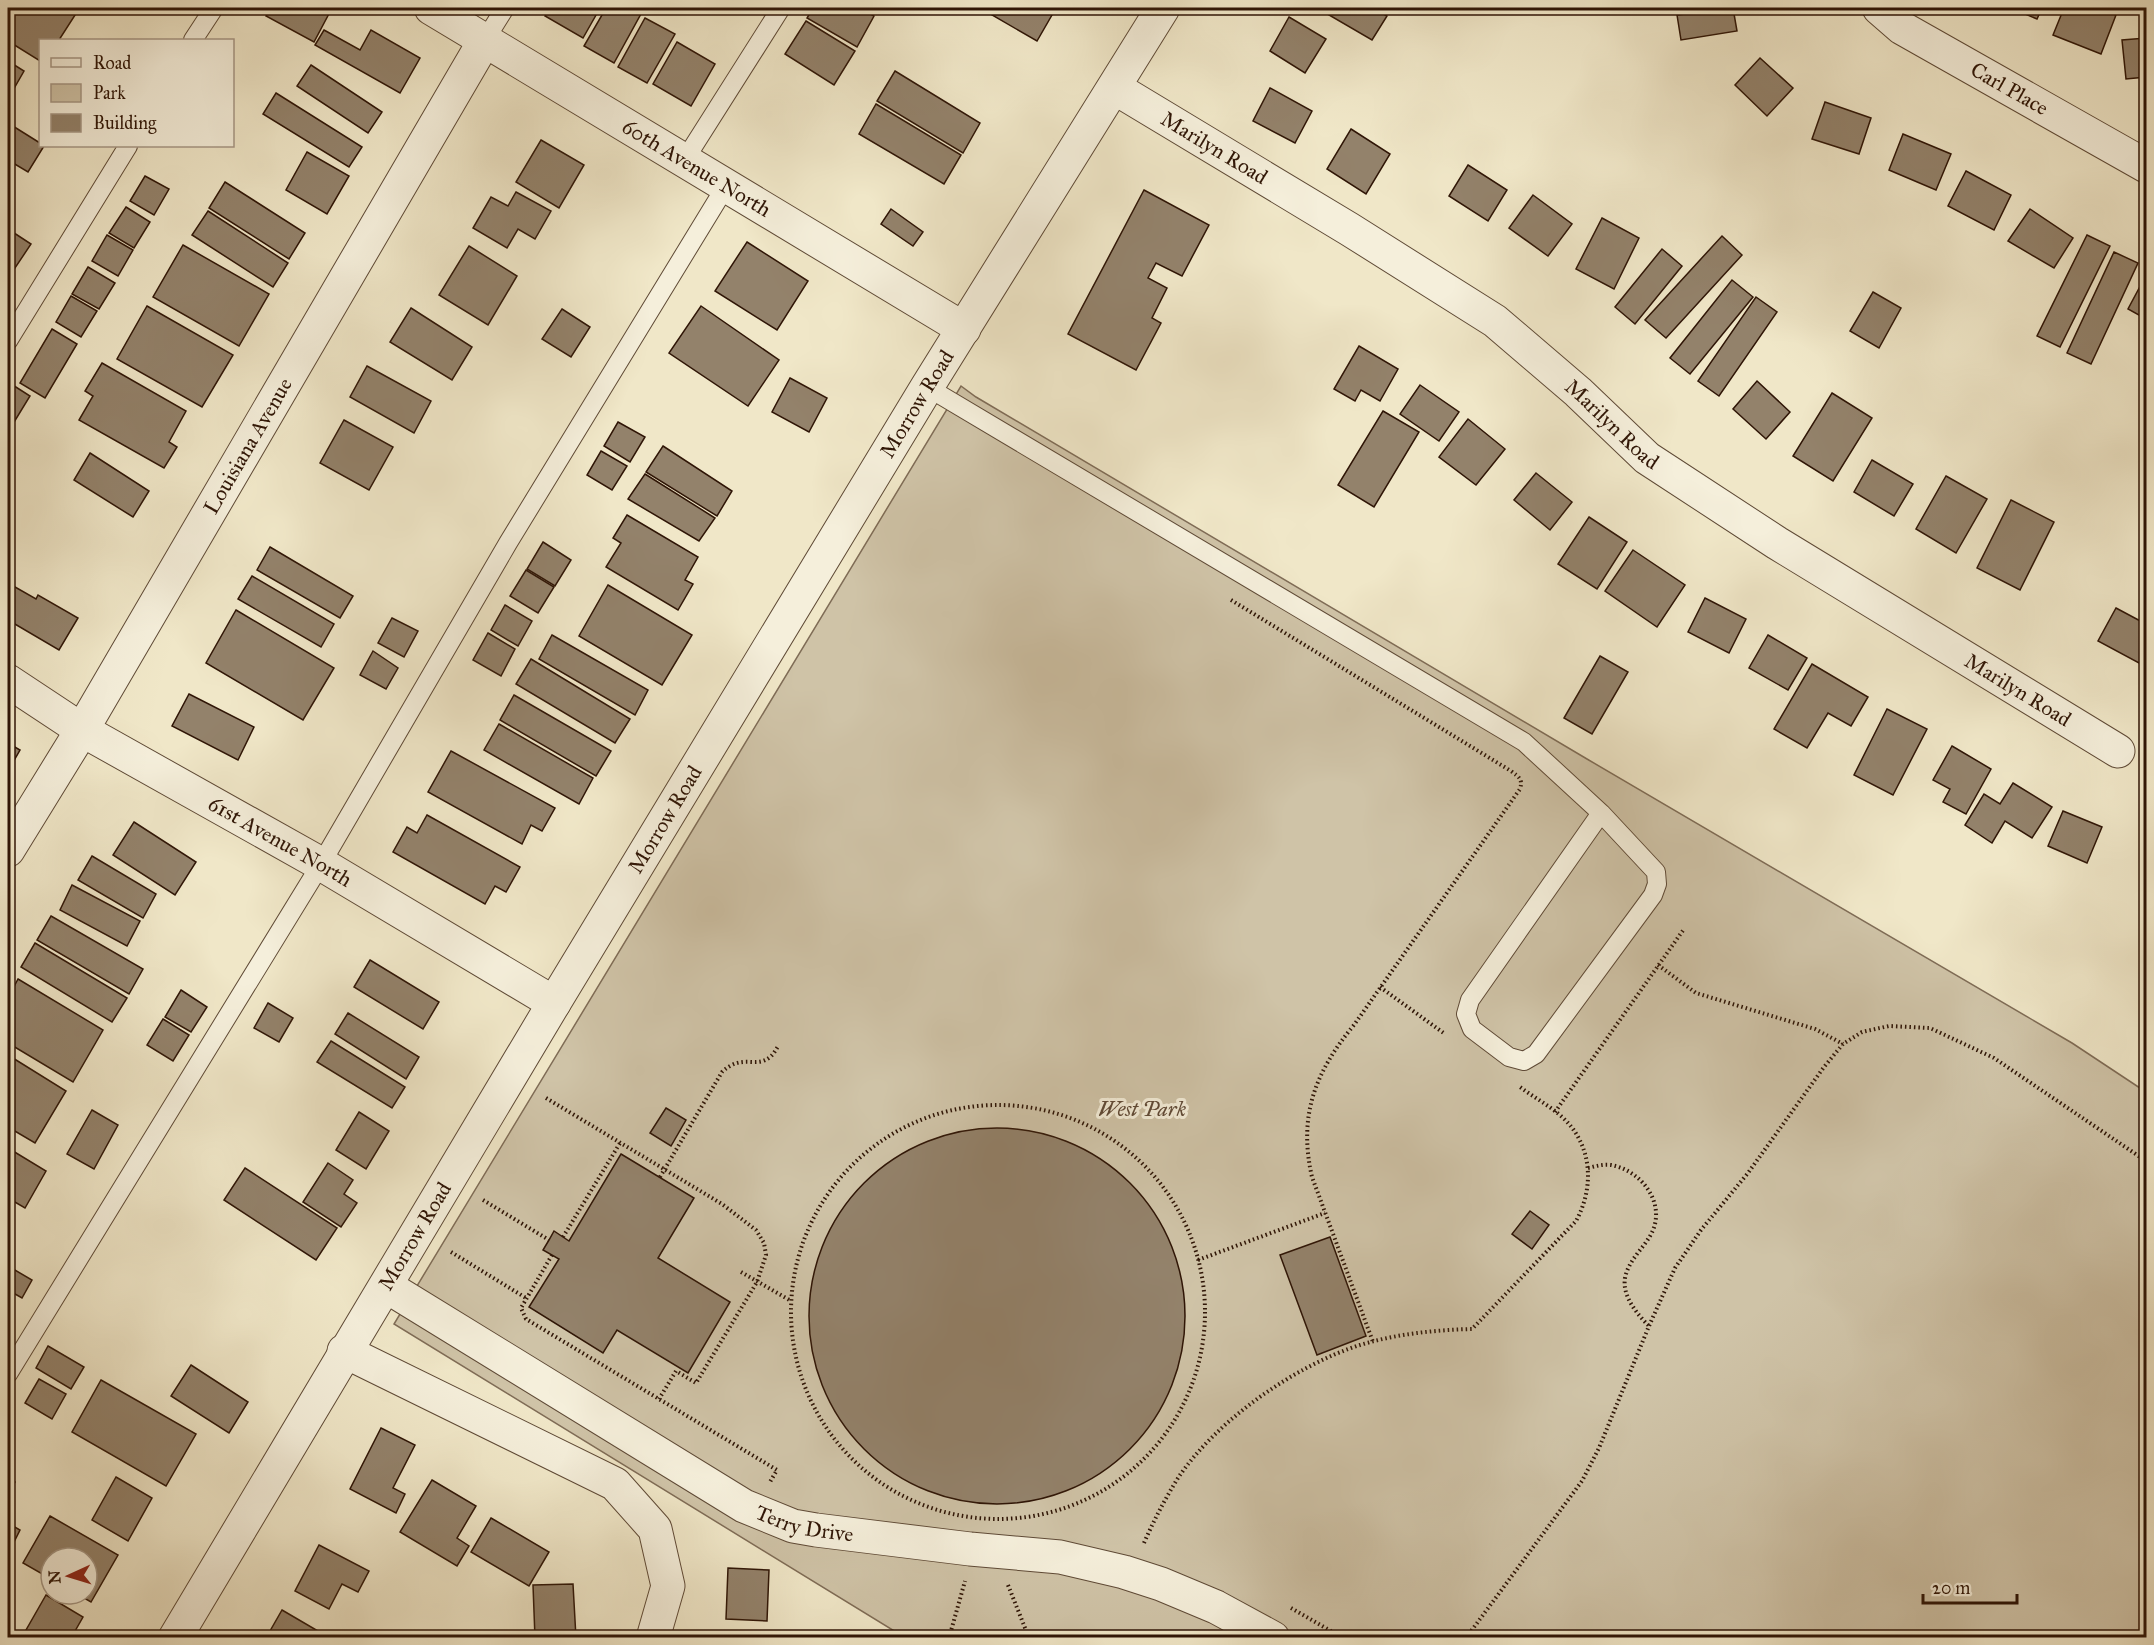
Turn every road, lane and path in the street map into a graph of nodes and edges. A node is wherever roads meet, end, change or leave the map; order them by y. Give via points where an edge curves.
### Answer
1 (214, 8) edge
2 (431, 8) edge
3 (505, 8) edge
4 (781, 8) edge
5 (1163, 8) edge
6 (1879, 8) edge
7 (195, 39) edge
8 (485, 40) junction
9 (1115, 88) junction
10 (127, 147) edge
11 (684, 161) junction
12 (2146, 166) edge
13 (726, 186) junction
14 (964, 329) junction
15 (8, 341) edge
16 (927, 387) junction
17 (1225, 596) dead end
18 (8, 681) edge
19 (82, 730) junction
20 (2118, 751) dead end
21 (1601, 813) junction
22 (8, 850) edge
23 (321, 864) junction
24 (1684, 929) dead end
25 (1658, 965) junction
26 (1380, 987) junction
27 (554, 1003) junction
28 (1447, 1035) dead end
29 (1843, 1044) junction
30 (779, 1045) dead end
31 (1514, 1083) dead end
32 (546, 1098) dead end
33 (1555, 1112) junction
34 (620, 1143) junction
35 (2146, 1161) edge
36 (1588, 1168) junction
37 (664, 1169) junction
38 (660, 1177) dead end
39 (483, 1200) dead end
40 (1325, 1213) junction
41 (563, 1237) dead end
42 (549, 1240) dead end
43 (451, 1252) dead end
44 (552, 1255) dead end
45 (1198, 1260) junction
46 (741, 1272) dead end
47 (757, 1282) junction
48 (386, 1286) junction
49 (526, 1298) junction
50 (792, 1301) junction
51 (1649, 1326) junction
52 (1373, 1342) junction
53 (344, 1351) junction
54 (8, 1374) edge
55 (659, 1399) junction
56 (769, 1484) dead end
57 (1135, 1540) dead end
58 (1144, 1543) junction
59 (1153, 1545) dead end
60 (994, 1551) junction
61 (966, 1574) dead end
62 (1282, 1603) dead end
63 (175, 1638) edge
64 (653, 1638) edge
65 (949, 1638) edge
66 (1029, 1638) edge
67 (1090, 1638) edge
68 (1095, 1638) edge
69 (1273, 1638) edge
70 (1343, 1638) edge
71 (1466, 1638) edge

1 - 7 lane
2 - 8 street, 60th Avenue North
3 - 8 lane
4 - 11 lane
5 - 9 street, Morrow Road
6 - 12 street, Carl Place via 1902,28
8 - 11 street, 60th Avenue North
8 - 19 street, Louisiana Avenue
9 - 14 street, Morrow Road
9 - 20 street, Marilyn Road via 1496,321 1647,458 1776,543
10 - 15 lane
11 - 13 street, 60th Avenue North
13 - 14 street, 60th Avenue North
13 - 23 lane via 508,543
14 - 16 street, Morrow Road
16 - 21 lane via 1524,742
16 - 27 street, Morrow Road
17 - 26 path via 1511,771 1522,782
18 - 19 street, 61st Avenue North
19 - 22 street, Louisiana Avenue
19 - 23 street, 61st Avenue North
21 - 21 lane via 1656,872 1658,884 1536,1054 1524,1061 1509,1057 1472,1029 1466,1014 1470,1000
23 - 27 street, 61st Avenue North
23 - 54 lane
24 - 25 path
25 - 29 path via 1696,993 1815,1029
25 - 33 path
26 - 28 path
26 - 40 path via 1334,1049 1312,1099 1307,1156
27 - 48 street, Morrow Road
29 - 35 path via 1862,1032 1888,1026 1930,1028 1994,1058
29 - 51 path via 1688,1249
30 - 37 path via 770,1057 735,1062 722,1072
31 - 33 path
32 - 34 path
33 - 36 path via 1578,1137
34 - 37 path
34 - 41 path
36 - 51 path via 1620,1168 1637,1177 1652,1196 1656,1214 1653,1231 1634,1256 1625,1286 1633,1307
36 - 52 path via 1586,1195 1576,1221 1472,1329 1418,1333
37 - 38 path
37 - 47 path via 756,1230 766,1255
39 - 42 path
40 - 45 path
40 - 52 path
43 - 49 path
44 - 49 path
45 - 50 path via 1166,1191 1147,1168 1115,1141 1048,1111 1003,1105 970,1107 938,1114 900,1130 848,1170 823,1202 806,1237
45 - 50 path via 1204,1298 1202,1347 1190,1388 1169,1429 1141,1462 1111,1486 1066,1508 1013,1519 968,1518 924,1506 879,1482 857,1463 829,1431 807,1392 794,1344
46 - 47 path
47 - 50 path
47 - 55 path via 696,1383 676,1371
48 - 53 street, Morrow Road
48 - 60 street, Terry Drive via 744,1506 772,1519 816,1530
49 - 55 path via 521,1308 526,1319
51 - 71 path via 1582,1481
52 - 58 path via 1316,1364 1250,1404 1179,1477
53 - 63 street, Morrow Road
53 - 64 street via 615,1484 655,1529 668,1586
55 - 56 path via 777,1470
57 - 58 path
58 - 59 path
60 - 66 path
60 - 69 street, Terry Drive via 1060,1557 1124,1572 1216,1607
61 - 65 path
62 - 70 path
67 - 68 path

